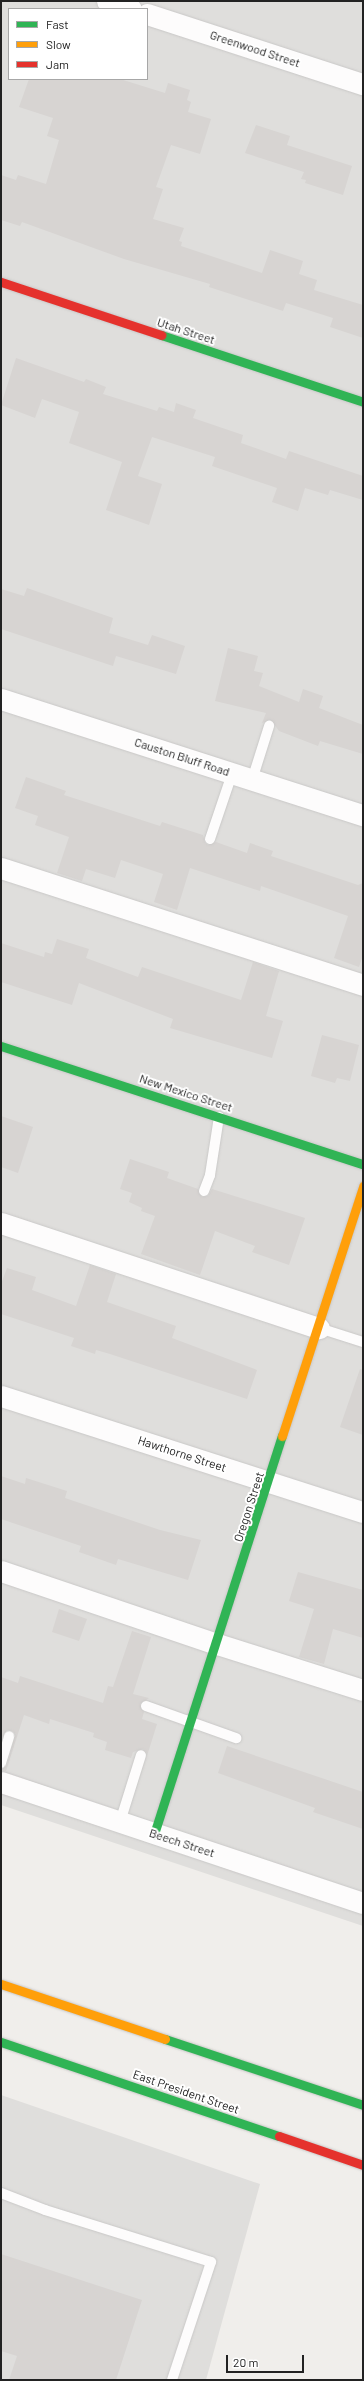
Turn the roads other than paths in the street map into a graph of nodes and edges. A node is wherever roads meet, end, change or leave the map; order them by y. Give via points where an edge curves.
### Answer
1 (107, 1) edge
2 (128, 8) edge
3 (148, 14) edge
4 (363, 84) edge
5 (1, 282) edge
6 (363, 402) edge
7 (1, 699) edge
8 (269, 726) dead end
9 (232, 774) junction
10 (252, 780) junction
11 (363, 815) edge
12 (210, 839) dead end
13 (1, 868) edge
14 (363, 985) edge
15 (1, 1046) edge
16 (219, 1117) junction
17 (363, 1164) edge
18 (363, 1186) edge
19 (204, 1192) dead end
20 (1, 1223) edge
21 (318, 1328) junction
22 (363, 1342) edge
23 (1, 1396) edge
24 (270, 1482) junction
25 (363, 1512) edge
26 (1, 1571) edge
27 (217, 1644) junction
28 (363, 1690) edge
29 (146, 1706) dead end
30 (191, 1721) junction
31 (9, 1736) dead end
32 (236, 1738) dead end
33 (141, 1754) dead end
34 (1, 1763) edge
35 (1, 1782) edge
36 (120, 1822) junction
37 (154, 1834) junction
38 (363, 1903) edge
39 (1, 1984) edge
40 (1, 2042) edge
41 (363, 2105) edge
42 (363, 2165) edge
43 (1, 2193) edge
44 (172, 2380) edge

1 - 2 street
3 - 4 street, Greenwood Street
5 - 6 street, Utah Street
7 - 9 street, Causton Bluff Road
8 - 10 lane
9 - 10 street, Causton Bluff Road
9 - 12 lane
10 - 11 street, Causton Bluff Road
13 - 14 street
15 - 16 street, New Mexico Street
16 - 17 street, New Mexico Street
16 - 19 lane via 210,1175
18 - 21 street, Oregon Street
20 - 21 street
21 - 22 lane
21 - 24 street, Oregon Street
23 - 24 street, Hawthorne Street
24 - 25 street, Hawthorne Street
24 - 27 street, Oregon Street
26 - 27 street
27 - 28 street
27 - 30 street, Oregon Street
29 - 30 lane
30 - 32 lane
30 - 37 street, Oregon Street
31 - 34 lane
33 - 36 lane
35 - 36 street, Beech Street
36 - 37 street, Beech Street
37 - 38 street, Beech Street
39 - 41 street
40 - 42 street, East President Street
43 - 44 lane via 46,2210 211,2262

